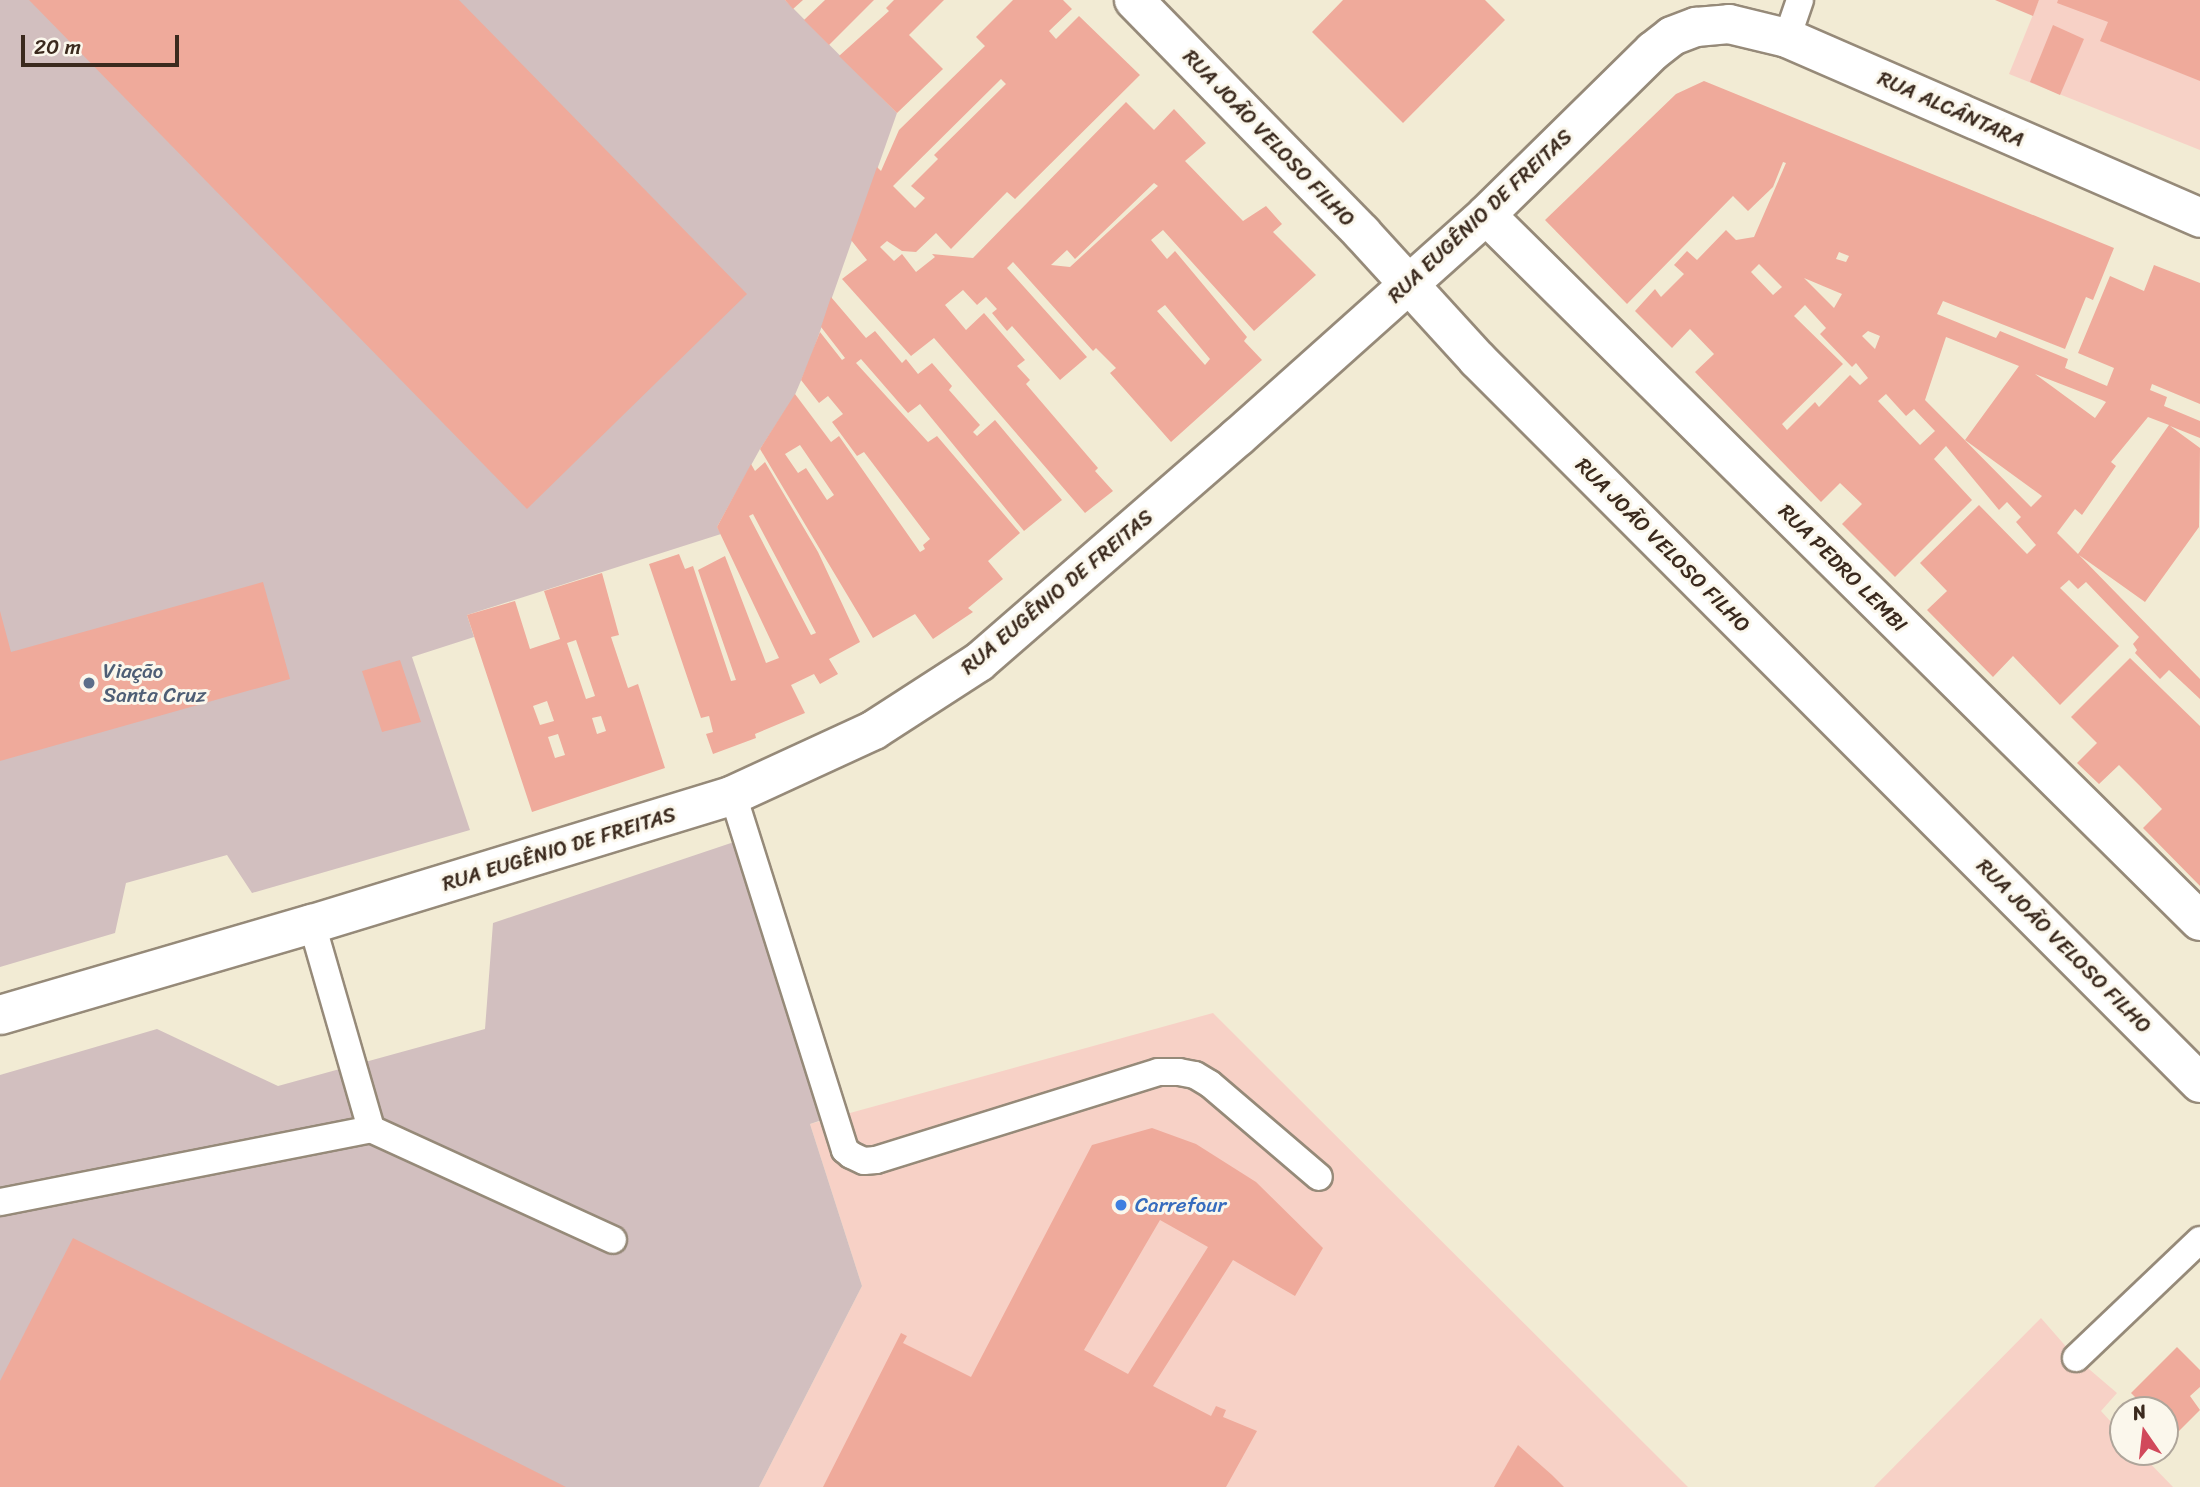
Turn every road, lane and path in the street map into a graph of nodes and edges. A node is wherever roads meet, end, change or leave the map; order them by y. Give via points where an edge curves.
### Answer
1 (1134, 0) edge
2 (1800, 0) edge
3 (1696, 27) joint
4 (1787, 37) junction
5 (1486, 215) junction
6 (2200, 218) edge
7 (1409, 284) junction
8 (733, 795) junction
9 (2200, 921) edge
10 (312, 925) junction
11 (0, 1015) edge
12 (2200, 1083) edge
13 (371, 1129) junction
14 (1319, 1177) dead end
15 (0, 1202) edge
16 (613, 1240) dead end
17 (2200, 1240) edge
18 (2076, 1358) dead end

1 - 7 street, RUA JOÃO VELOSO FILHO
2 - 4 lane
3 - 4 street, RUA ALCÂNTARA via 1729,24
3 - 5 street, RUA EUGÊNIO DE FREITAS via 1672,36 1653,51
4 - 6 street, RUA ALCÂNTARA
5 - 7 street, RUA EUGÊNIO DE FREITAS
5 - 9 street, RUA PEDRO LEMBI
7 - 8 street, RUA EUGÊNIO DE FREITAS via 979,662 874,730
7 - 12 street, RUA JOÃO VELOSO FILHO via 1476,359
8 - 10 street, RUA EUGÊNIO DE FREITAS
8 - 14 lane via 850,1155 876,1160 1158,1072 1179,1072 1210,1084
10 - 11 street, RUA EUGÊNIO DE FREITAS
10 - 13 lane
13 - 15 lane
13 - 16 lane
17 - 18 lane

